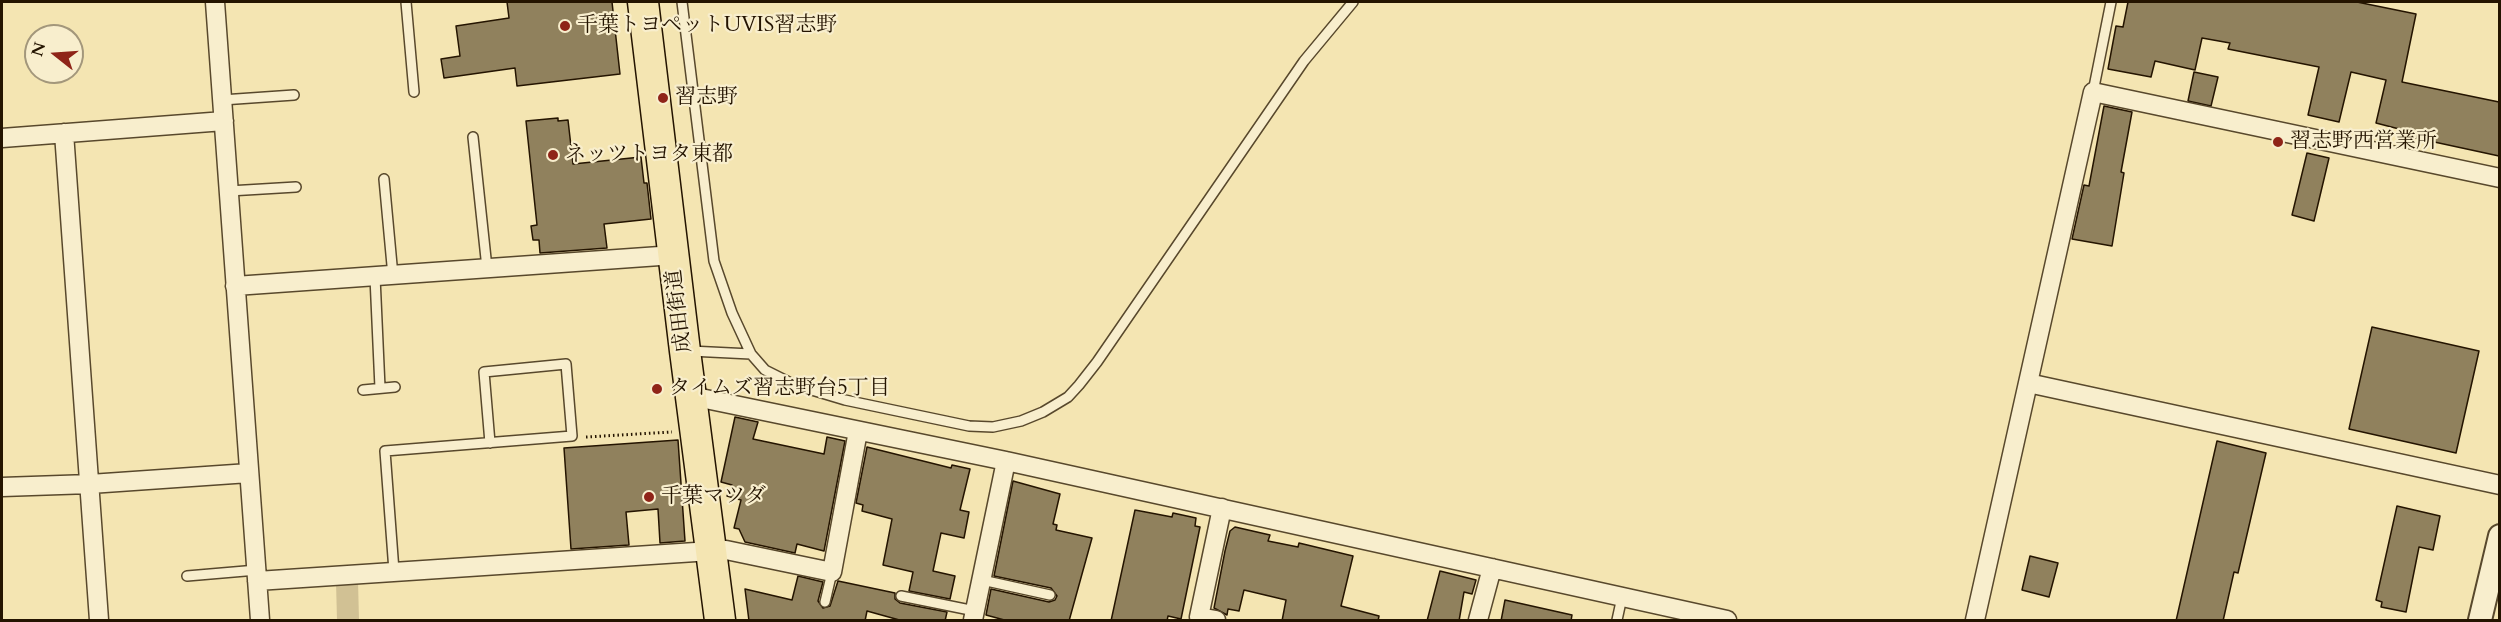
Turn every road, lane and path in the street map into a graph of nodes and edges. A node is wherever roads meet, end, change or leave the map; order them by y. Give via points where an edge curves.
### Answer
1 (215, 2) edge
2 (406, 2) edge
3 (643, 2) edge
4 (682, 2) edge
5 (1353, 2) edge
6 (2111, 2) edge
7 (414, 92) dead end
8 (2093, 92) junction
9 (294, 95) dead end
10 (222, 100) junction
11 (224, 121) junction
12 (64, 133) junction
13 (472, 137) dead end
14 (2, 138) edge
15 (2499, 178) edge
16 (384, 179) dead end
17 (296, 187) dead end
18 (229, 191) junction
19 (674, 255) junction
20 (487, 268) junction
21 (384, 276) junction
22 (236, 286) junction
23 (685, 351) junction
24 (751, 354) junction
25 (2028, 383) junction
26 (396, 387) dead end
27 (380, 388) junction
28 (363, 390) dead end
29 (691, 396) junction
30 (681, 431) dead end
31 (858, 431) junction
32 (572, 436) junction
33 (490, 442) junction
34 (1006, 461) junction
35 (249, 473) junction
36 (90, 484) junction
37 (2499, 485) edge
38 (2, 487) edge
39 (1222, 508) junction
40 (2499, 536) edge
41 (711, 550) junction
42 (1492, 568) junction
43 (394, 571) junction
44 (832, 572) junction
45 (187, 576) dead end
46 (257, 576) junction
47 (982, 579) junction
48 (1050, 595) dead end
49 (902, 596) dead end
50 (1622, 597) junction
51 (825, 602) dead end
52 (974, 616) edge
53 (1719, 620) edge
54 (99, 621) edge
55 (260, 621) edge
56 (720, 621) edge
57 (1216, 621) edge
58 (1478, 621) edge
59 (1617, 621) edge
60 (1976, 621) edge
61 (2480, 621) edge

1 - 10 street
2 - 7 lane
3 - 19 highway, 成田街道
4 - 24 lane via 714,261
5 - 24 lane via 1304,61 1097,362 1068,397 1051,407 1021,421 993,427 969,426 845,400 795,385 765,370
6 - 8 lane
8 - 15 street
8 - 25 street
9 - 10 lane
10 - 11 street
11 - 12 street
11 - 18 street
12 - 14 street
12 - 36 street
13 - 20 lane
16 - 21 lane
17 - 18 lane
18 - 22 street
19 - 20 street
19 - 23 highway, 成田街道
20 - 21 street
21 - 22 street
21 - 27 lane
22 - 35 street
23 - 24 lane
23 - 29 highway, 成田街道
25 - 37 street
25 - 60 street
26 - 27 lane
27 - 28 lane
29 - 31 street
29 - 41 highway, 成田街道
30 - 32 path
31 - 34 street
31 - 44 street
32 - 33 lane
32 - 33 lane via 566,364 484,372
33 - 43 lane via 385,451
34 - 39 street
34 - 47 street
35 - 36 street
35 - 46 street
36 - 38 street
36 - 54 street
39 - 42 street
39 - 57 street via 1199,617
40 - 61 street
41 - 43 street
41 - 44 street
41 - 56 highway, 成田街道
42 - 50 street
42 - 58 street
43 - 46 street
44 - 51 lane
45 - 46 lane
46 - 55 street
47 - 48 lane
47 - 52 street
49 - 52 lane
50 - 53 street
50 - 59 lane

